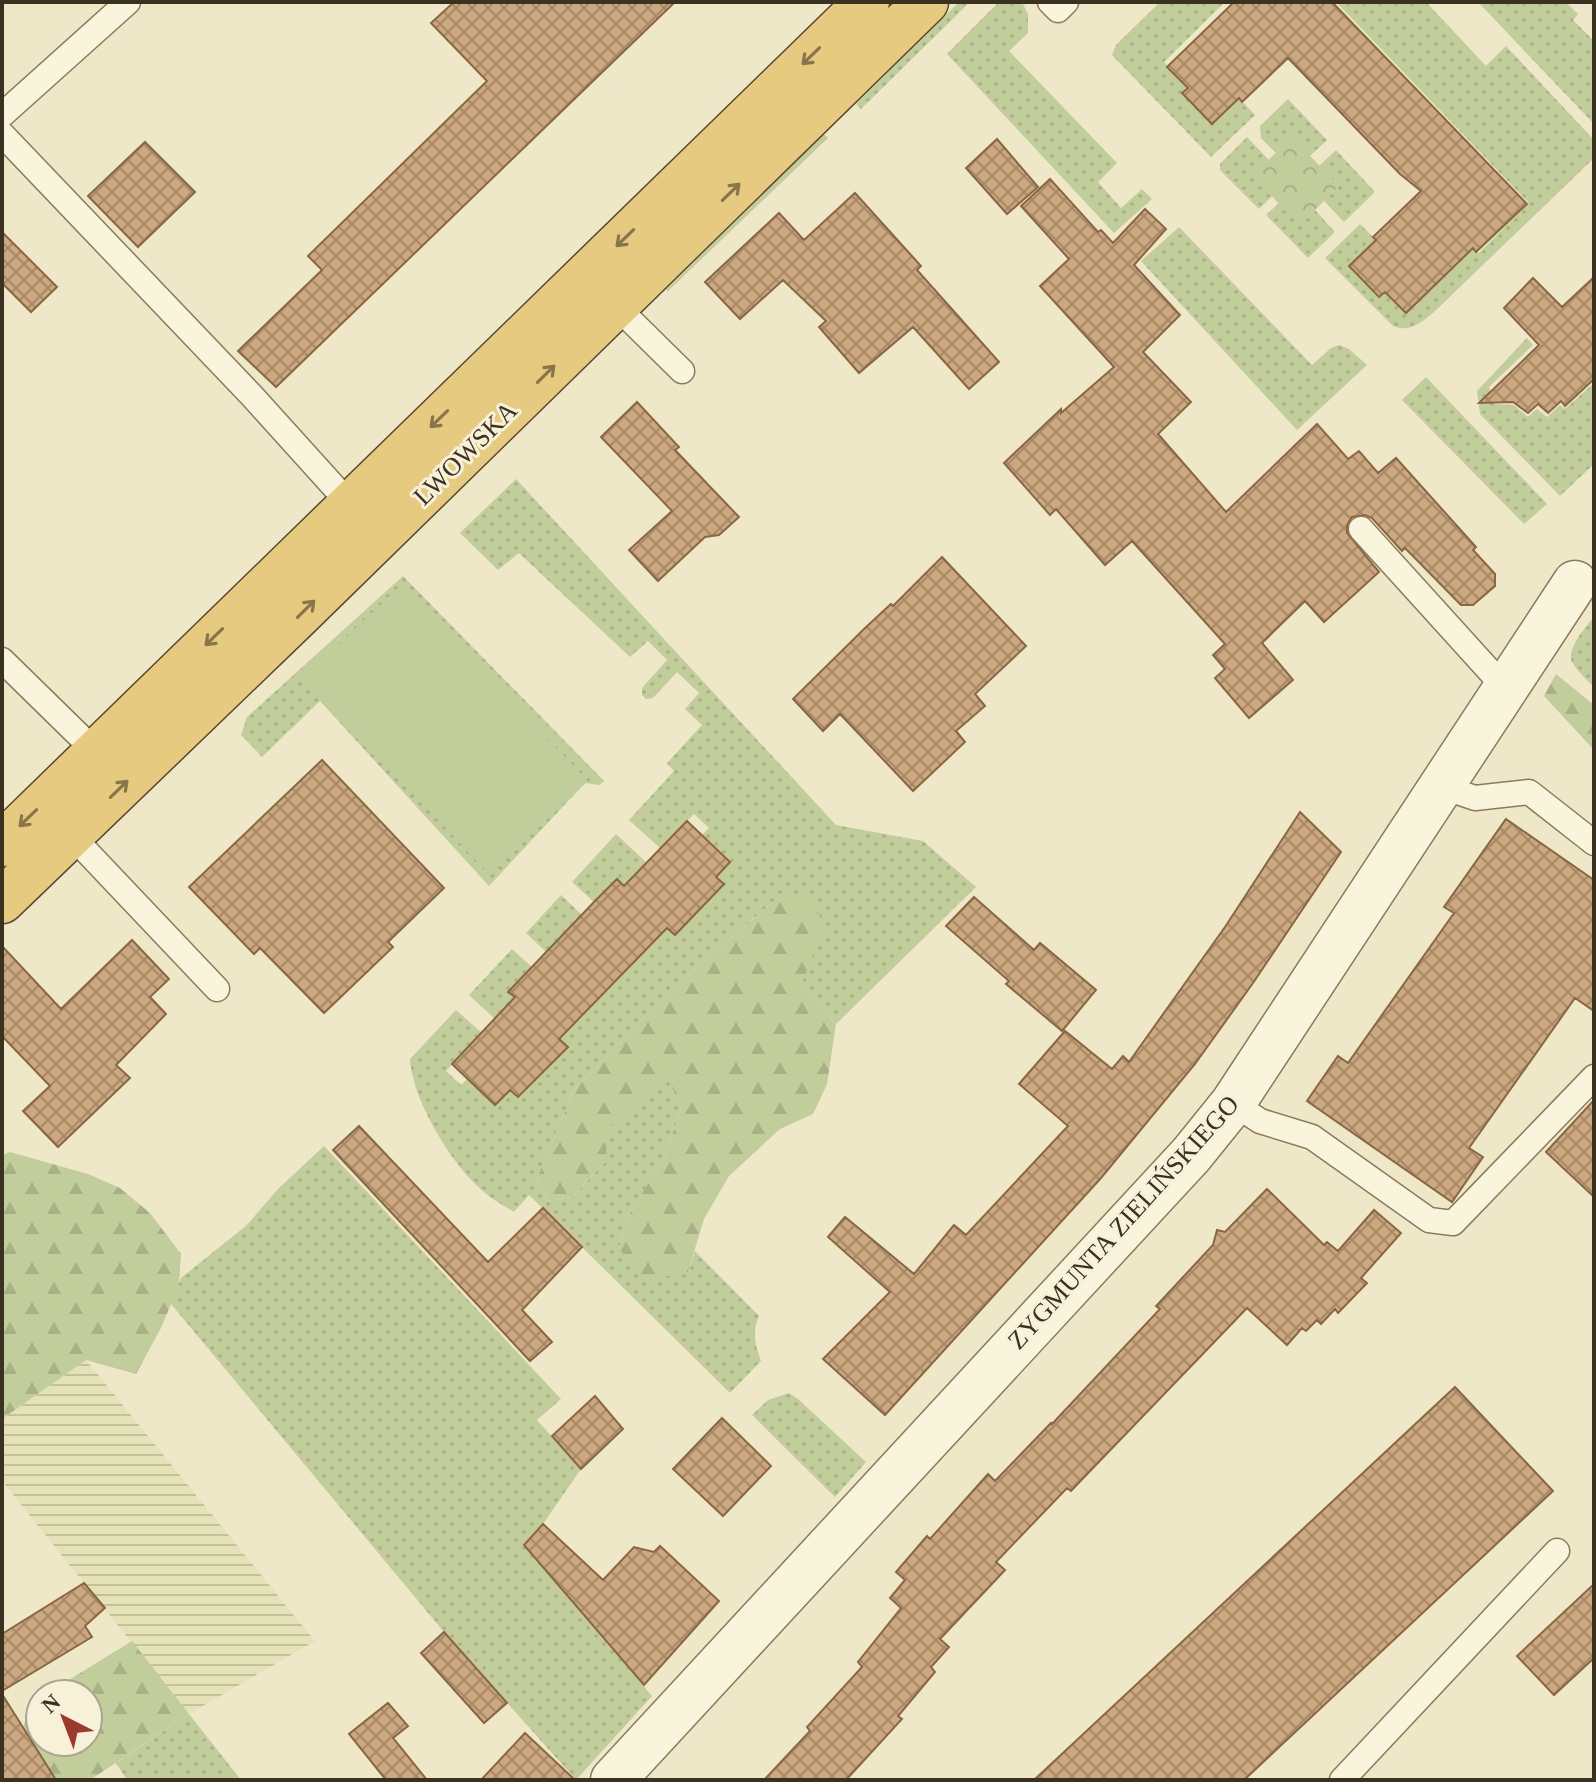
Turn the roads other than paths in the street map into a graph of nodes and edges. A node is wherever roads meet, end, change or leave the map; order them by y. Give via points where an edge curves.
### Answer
1 (128, 2) edge
2 (867, 2) edge
3 (926, 2) edge
4 (1050, 2) edge
5 (1066, 2) edge
6 (2, 115) edge
7 (2, 134) edge
8 (615, 305) junction
9 (682, 371) dead end
10 (351, 505) junction
11 (1361, 529) dead end
12 (379, 536) junction
13 (1572, 599) dead end
14 (2, 660) edge
15 (1506, 689) junction
16 (96, 752) junction
17 (1443, 787) junction
18 (71, 835) junction
19 (1594, 843) edge
20 (2, 844) edge
21 (2, 901) edge
22 (217, 989) dead end
23 (1594, 1077) edge
24 (1233, 1103) junction
25 (1557, 1551) dead end
26 (613, 1780) edge
27 (1342, 1780) edge

1 - 6 lane
2 -> 10 highway, LWOWSKA
8 -> 3 highway, LWOWSKA
4 - 5 lane via 1058,10
7 - 10 lane
8 - 9 lane
12 -> 8 highway, LWOWSKA
10 - 12 lane
10 -> 16 highway, LWOWSKA
11 - 15 lane
18 -> 12 highway, LWOWSKA
13 - 15 street, ZYGMUNTA ZIELIŃSKIEGO
14 - 16 lane
15 - 17 street, ZYGMUNTA ZIELIŃSKIEGO
16 -> 20 highway, LWOWSKA
17 - 19 lane via 1475,798 1529,792
17 - 24 street, ZYGMUNTA ZIELIŃSKIEGO
18 - 21 highway, LWOWSKA
18 - 22 lane
23 - 24 lane via 1453,1223 1429,1220 1312,1137 1260,1121
24 - 26 street, ZYGMUNTA ZIELIŃSKIEGO via 1191,1155
25 - 27 lane

